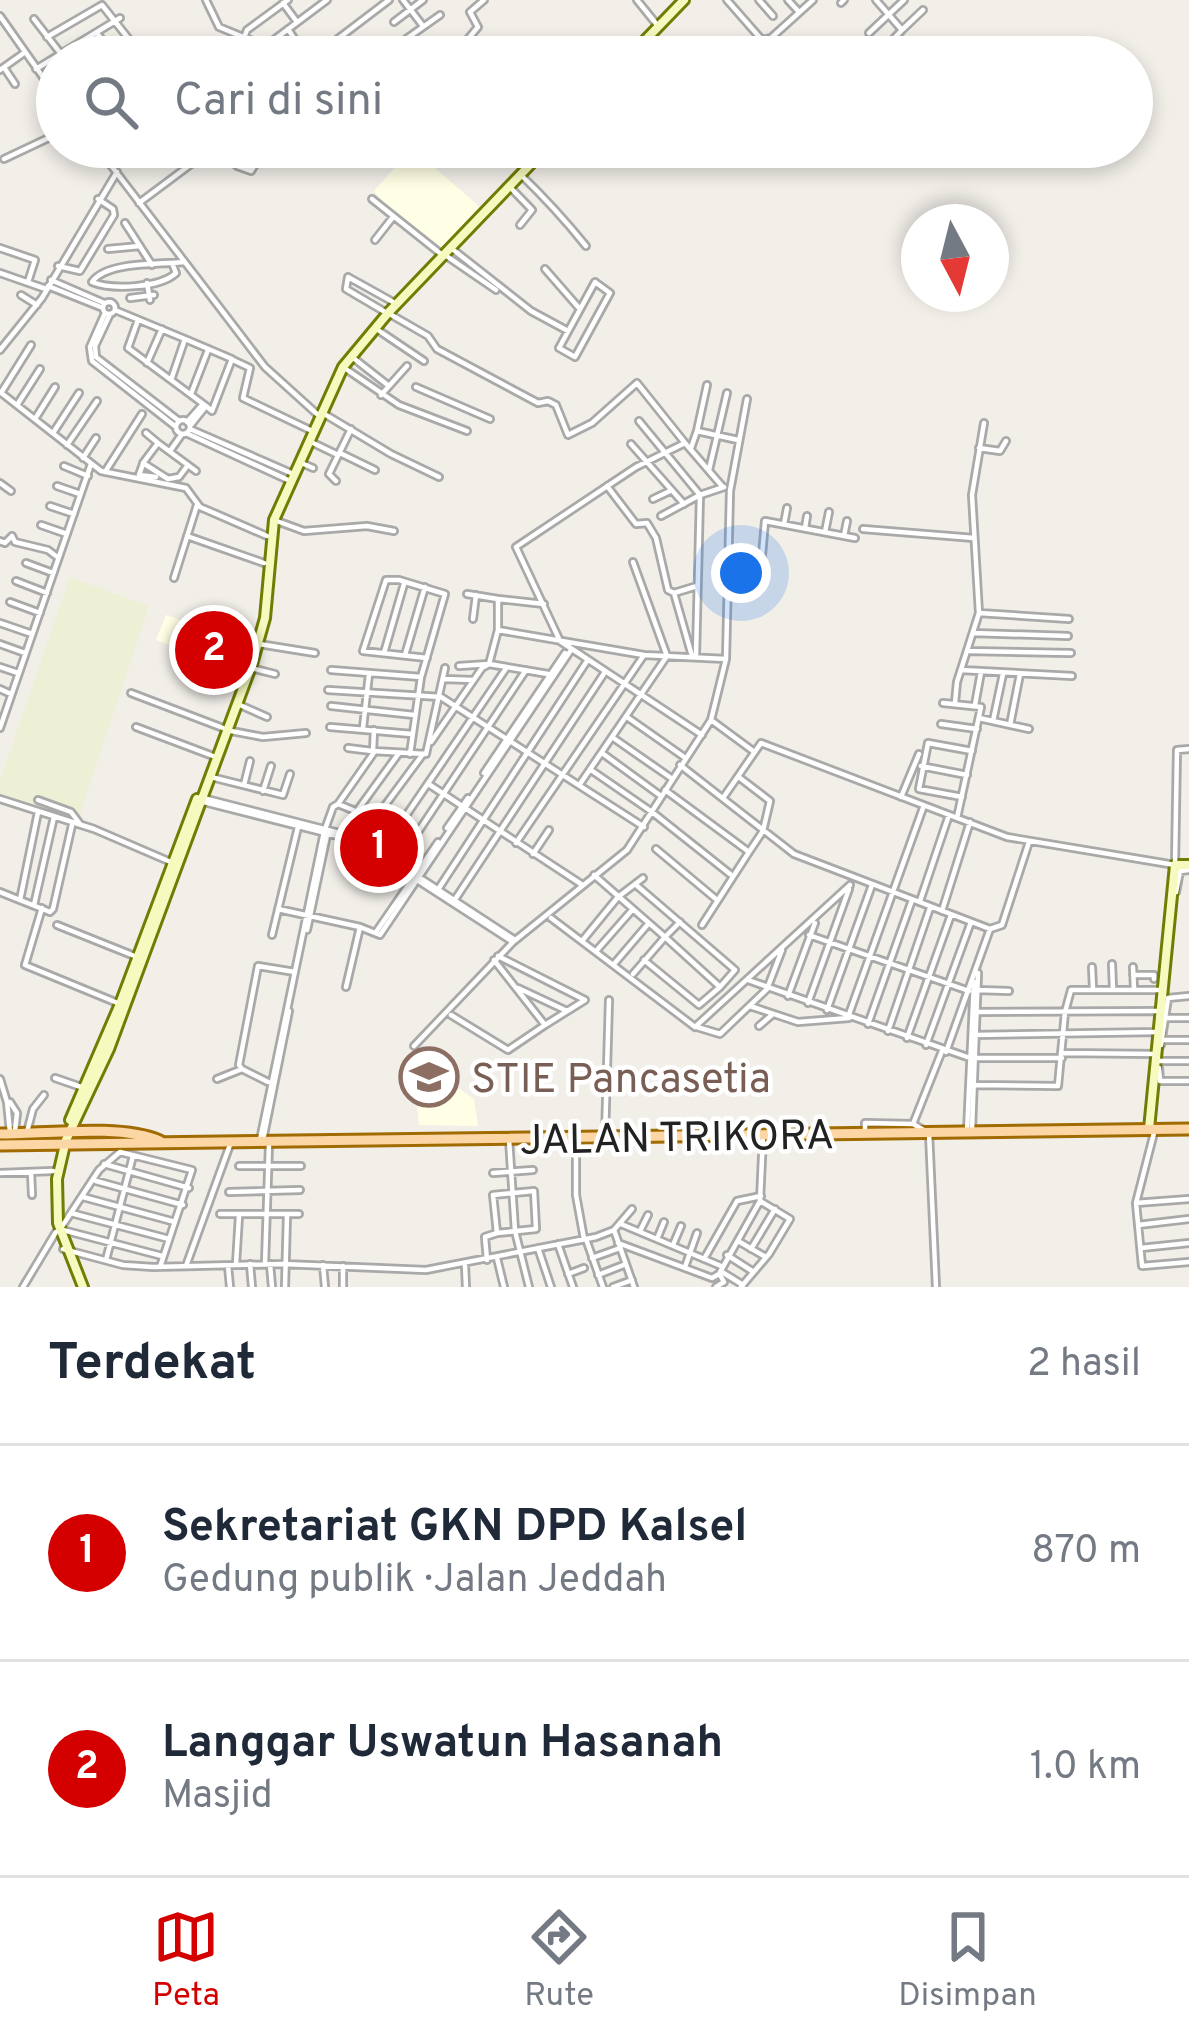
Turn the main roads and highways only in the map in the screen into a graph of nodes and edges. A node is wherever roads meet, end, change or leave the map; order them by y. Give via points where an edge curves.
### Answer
1 (1189, 1129) edge
2 (9, 1134) edge
3 (64, 1139) junction
4 (0, 1144) edge

1 - 3 main road, JALAN TRIKORA
2 - 3 main road, JALAN TRIKORA
3 - 4 main road, JALAN TRIKORA

